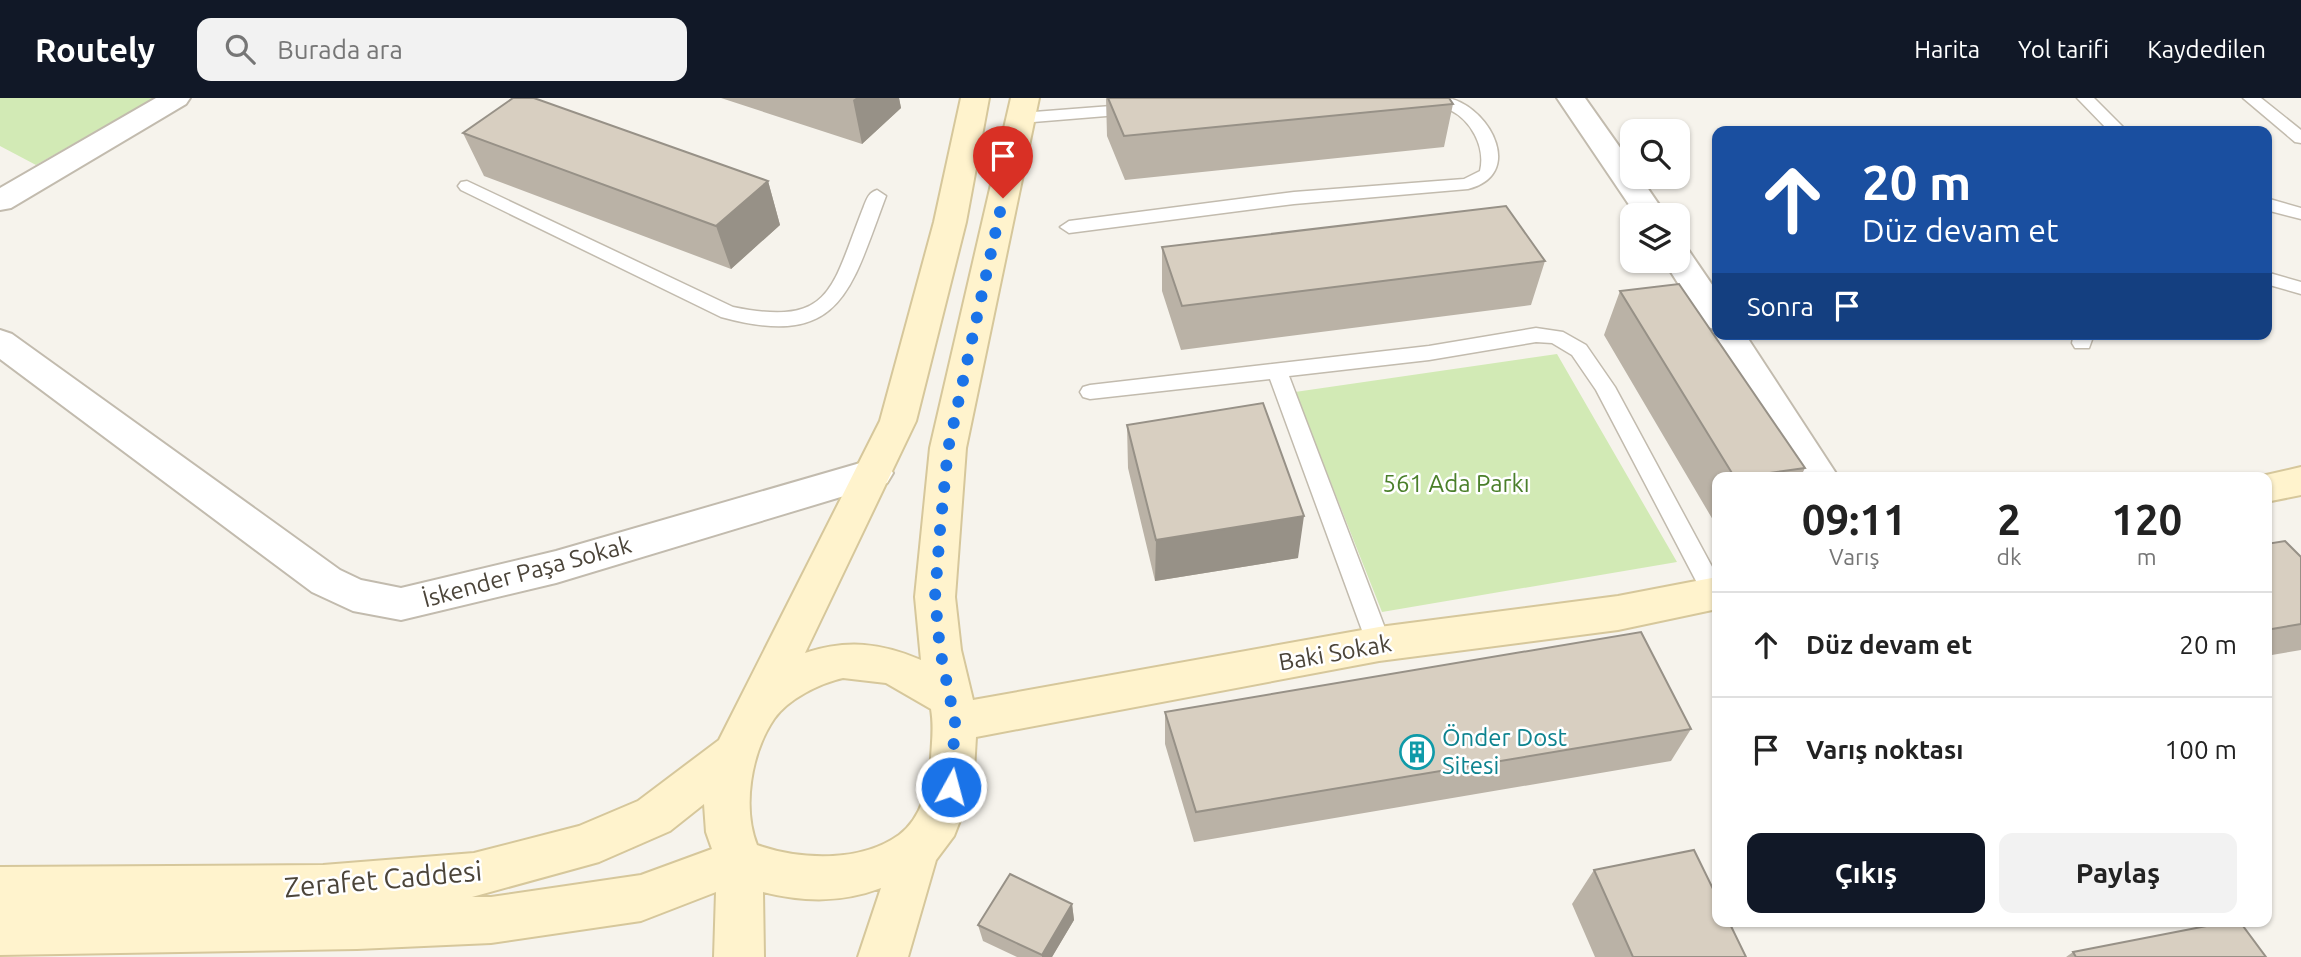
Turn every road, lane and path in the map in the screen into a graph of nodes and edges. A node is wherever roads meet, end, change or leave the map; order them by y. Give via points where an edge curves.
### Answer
1 (176, 98) edge
2 (975, 98) edge
3 (1433, 98) edge
4 (1571, 98) edge
5 (2085, 98) edge
6 (2251, 98) edge
7 (1023, 108) edge
8 (1151, 108) edge
9 (2113, 126) edge
10 (2301, 138) edge
11 (467, 186) dead end
12 (877, 196) dead end
13 (0, 201) edge
14 (1643, 203) edge
15 (2272, 206) edge
16 (2301, 214) edge
17 (1069, 227) dead end
18 (1688, 273) edge
19 (2272, 280) edge
20 (2301, 288) edge
21 (1712, 309) edge
22 (1731, 340) edge
23 (0, 342) edge
24 (1277, 371) junction
25 (1090, 392) dead end
26 (1816, 472) edge
27 (874, 473) junction
28 (1712, 586) edge
29 (1712, 594) edge
30 (1378, 644) junction
31 (760, 704) junction
32 (954, 712) junction
33 (735, 754) junction
34 (927, 836) junction
35 (740, 861) junction
36 (0, 890) edge
37 (0, 932) edge
38 (739, 957) edge
39 (883, 957) edge

1 - 13 street
2 - 27 main road via 950,222 898,421
3 - 17 lane via 1468,114 1487,135 1490,167 1479,180
4 - 14 street
5 - 9 lane
6 - 10 lane
7 - 8 lane
7 - 32 main road via 948,449 935,597 940,650
11 - 12 lane via 727,312 769,322 812,316 837,295
15 - 16 lane
18 - 21 street
19 - 20 lane
22 - 26 street
23 - 27 street, İskender Paşa Sokak via 326,581 353,595 401,604 556,567
24 - 25 lane
24 - 28 lane via 1536,335 1564,340 1579,350 1605,387
24 - 30 lane
27 - 31 main road
29 - 30 main road, Baki Sokak via 1618,612
30 - 32 main road, Baki Sokak
31 - 32 main road via 825,664 861,661 896,667 927,681
31 - 33 main road
32 - 34 main road via 951,787
33 - 35 main road via 727,802
33 - 36 main road, Zerafet Caddesi via 654,816 583,847 474,875 323,888
34 - 35 main road via 883,867 848,878 781,876
34 - 39 main road
35 - 37 main road, Zerafet Caddesi via 641,898 491,920
35 - 38 main road

